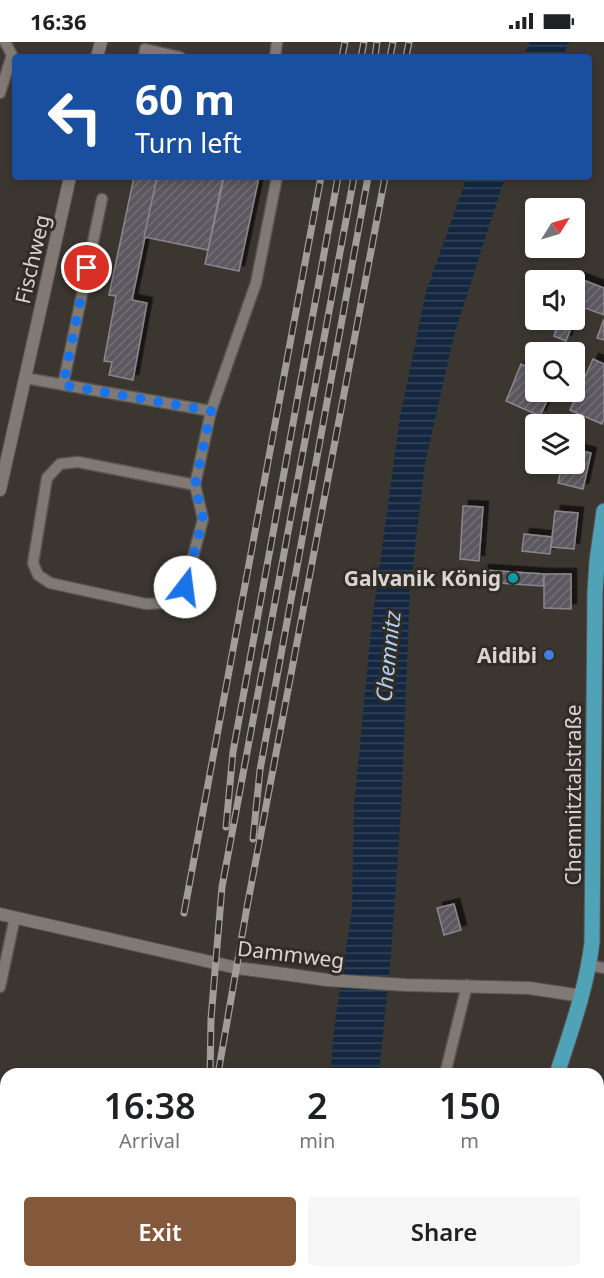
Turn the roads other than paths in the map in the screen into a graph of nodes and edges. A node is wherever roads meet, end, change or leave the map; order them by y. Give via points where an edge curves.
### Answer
1 (5, 42) edge
2 (145, 54) edge
3 (167, 54) edge
4 (0, 93) edge
5 (69, 180) edge
6 (276, 180) edge
7 (102, 199) dead end
8 (25, 378) junction
9 (63, 385) junction
10 (211, 411) junction
11 (195, 485) junction
12 (0, 490) edge
13 (604, 511) edge
14 (600, 562) edge
15 (0, 914) edge
16 (15, 917) junction
17 (597, 967) edge
18 (467, 985) junction
19 (0, 987) edge
20 (582, 996) junction
21 (446, 1068) edge
22 (559, 1068) edge

1 - 4 lane via 12,55
2 - 3 lane via 146,49
5 - 8 street, Fischweg
6 - 10 lane via 256,284
7 - 9 lane
8 - 9 lane
8 - 12 street, Fischweg
9 - 10 lane
10 - 11 lane
11 - 11 lane via 203,519 185,587 166,603 146,604 50,583 38,575 33,563 47,478 60,464 78,462
13 - 14 main road, Chemnitztalstraße
14 - 17 main road, Chemnitztalstraße via 594,638
15 - 16 street, Dammweg
16 - 18 street, Dammweg via 226,965 327,980
16 - 19 lane
17 - 20 main road, Chemnitztalstraße
18 - 20 street, Dammweg
18 - 21 lane
20 - 22 main road, Chemnitztalstraße

